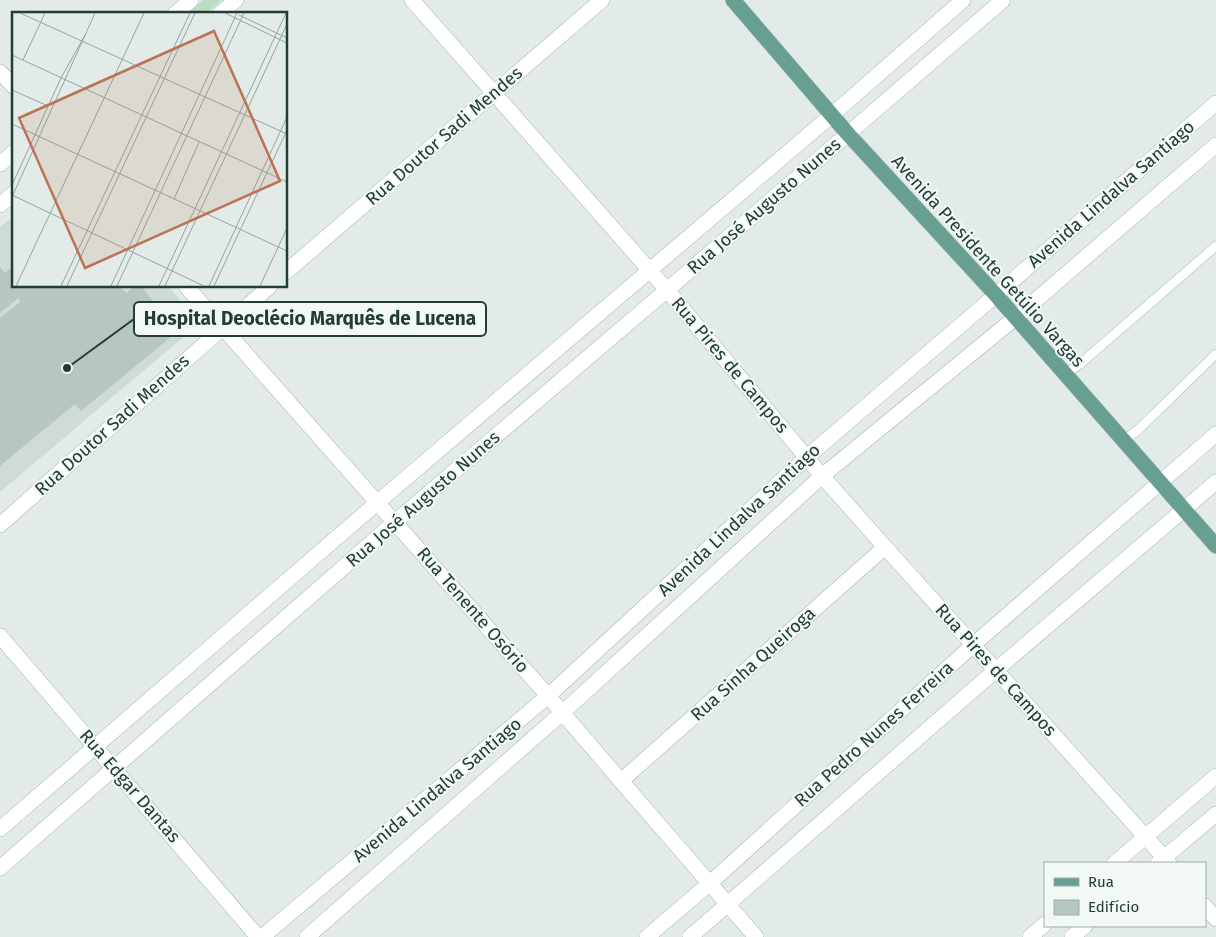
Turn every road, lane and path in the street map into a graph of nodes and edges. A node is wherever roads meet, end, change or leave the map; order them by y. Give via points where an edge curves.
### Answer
1 (236, 0) edge
2 (412, 0) edge
3 (602, 0) edge
4 (733, 0) edge
5 (963, 0) edge
6 (1004, 0) edge
7 (222, 12) edge
8 (0, 72) edge
9 (12, 85) edge
10 (494, 93) junction
11 (1216, 103) edge
12 (833, 114) junction
13 (848, 134) junction
14 (1216, 145) edge
15 (12, 154) edge
16 (0, 164) edge
17 (12, 195) edge
18 (0, 205) edge
19 (1216, 246) edge
20 (288, 270) edge
21 (650, 270) junction
22 (188, 288) edge
23 (268, 288) edge
24 (667, 290) junction
25 (996, 295) junction
26 (1015, 318) junction
27 (222, 328) junction
28 (1216, 354) edge
29 (1065, 374) junction
30 (1216, 434) edge
31 (1124, 440) junction
32 (807, 457) junction
33 (822, 476) junction
34 (1160, 482) junction
35 (1216, 482) edge
36 (378, 502) junction
37 (1184, 510) junction
38 (395, 522) junction
39 (0, 525) edge
40 (1216, 546) edge
41 (885, 547) junction
42 (0, 636) edge
43 (973, 645) junction
44 (996, 670) junction
45 (548, 696) junction
46 (562, 713) junction
47 (96, 746) junction
48 (114, 768) junction
49 (1216, 776) edge
50 (621, 781) junction
51 (1216, 814) edge
52 (0, 829) edge
53 (1146, 837) junction
54 (1163, 861) edge
55 (1116, 862) edge
56 (0, 868) edge
57 (710, 884) junction
58 (728, 904) junction
59 (1206, 907) edge
60 (1216, 919) edge
61 (1044, 925) edge
62 (1084, 927) edge
63 (260, 937) edge
64 (307, 937) edge
65 (647, 937) edge
66 (690, 937) edge
67 (756, 937) edge
68 (1030, 937) edge
69 (1072, 937) edge

1 - 7 street
2 - 10 street, Rua Pires de Campos
3 - 10 street, Rua Doutor Sadi Mendes
4 - 12 main road, Avenida Presidente Getúlio Vargas
5 - 12 street, Rua José Augusto Nunes
6 - 13 street, Rua José Augusto Nunes
8 - 9 street
10 - 20 street, Rua Doutor Sadi Mendes
10 - 21 street, Rua Pires de Campos
11 - 25 street, Avenida Lindalva Santiago
12 - 13 main road, Avenida Presidente Getúlio Vargas
12 - 21 street, Rua José Augusto Nunes
13 - 24 street, Rua José Augusto Nunes
13 - 25 main road, Avenida Presidente Getúlio Vargas
14 - 26 street, Avenida Lindalva Santiago
15 - 16 street
17 - 18 street
19 - 29 lane
21 - 24 street, Rua Pires de Campos
21 - 36 street, Rua José Augusto Nunes
22 - 27 street, Rua Tenente Osório
23 - 27 street, Rua Doutor Sadi Mendes
24 - 32 street, Rua Pires de Campos
24 - 38 street, Rua José Augusto Nunes
25 - 26 main road, Avenida Presidente Getúlio Vargas
25 - 32 street, Avenida Lindalva Santiago
26 - 29 main road, Avenida Presidente Getúlio Vargas
26 - 33 street, Avenida Lindalva Santiago
27 - 36 street, Rua Tenente Osório
27 - 39 street, Rua Doutor Sadi Mendes
28 - 31 lane
29 - 31 main road, Avenida Presidente Getúlio Vargas
30 - 34 street, Rua Pedro Nunes Ferreira
31 - 34 main road, Avenida Presidente Getúlio Vargas
32 - 33 street, Rua Pires de Campos
32 - 45 street, Avenida Lindalva Santiago
33 - 41 street, Rua Pires de Campos
33 - 46 street, Avenida Lindalva Santiago
34 - 37 main road, Avenida Presidente Getúlio Vargas
34 - 43 street, Rua Pedro Nunes Ferreira
35 - 37 street, Rua Pedro Nunes Ferreira
36 - 38 street, Rua Tenente Osório
36 - 47 street, Rua José Augusto Nunes
37 - 40 main road, Avenida Presidente Getúlio Vargas
37 - 44 street, Rua Pedro Nunes Ferreira
38 - 45 street, Rua Tenente Osório
38 - 48 street, Rua José Augusto Nunes
41 - 43 street, Rua Pires de Campos
41 - 50 street, Rua Sinha Queiroga
42 - 47 street, Rua Edgar Dantas
43 - 44 street, Rua Pires de Campos
43 - 57 street, Rua Pedro Nunes Ferreira
44 - 53 street, Rua Pires de Campos
44 - 58 street, Rua Pedro Nunes Ferreira
45 - 46 street, Rua Tenente Osório
45 - 63 street, Avenida Lindalva Santiago
46 - 50 street, Rua Tenente Osório
46 - 64 street, Avenida Lindalva Santiago
47 - 48 street, Rua Edgar Dantas
47 - 52 street, Rua José Augusto Nunes
48 - 56 street, Rua José Augusto Nunes
48 - 63 street, Rua Edgar Dantas
49 - 53 street
50 - 57 street, Rua Tenente Osório
51 - 54 street
53 - 54 street, Rua Pires de Campos
53 - 55 street
57 - 58 street, Rua Tenente Osório
57 - 65 street, Rua Pedro Nunes Ferreira
58 - 66 street, Rua Pedro Nunes Ferreira
58 - 67 street, Rua Tenente Osório
59 - 60 street
61 - 68 street
62 - 69 street

